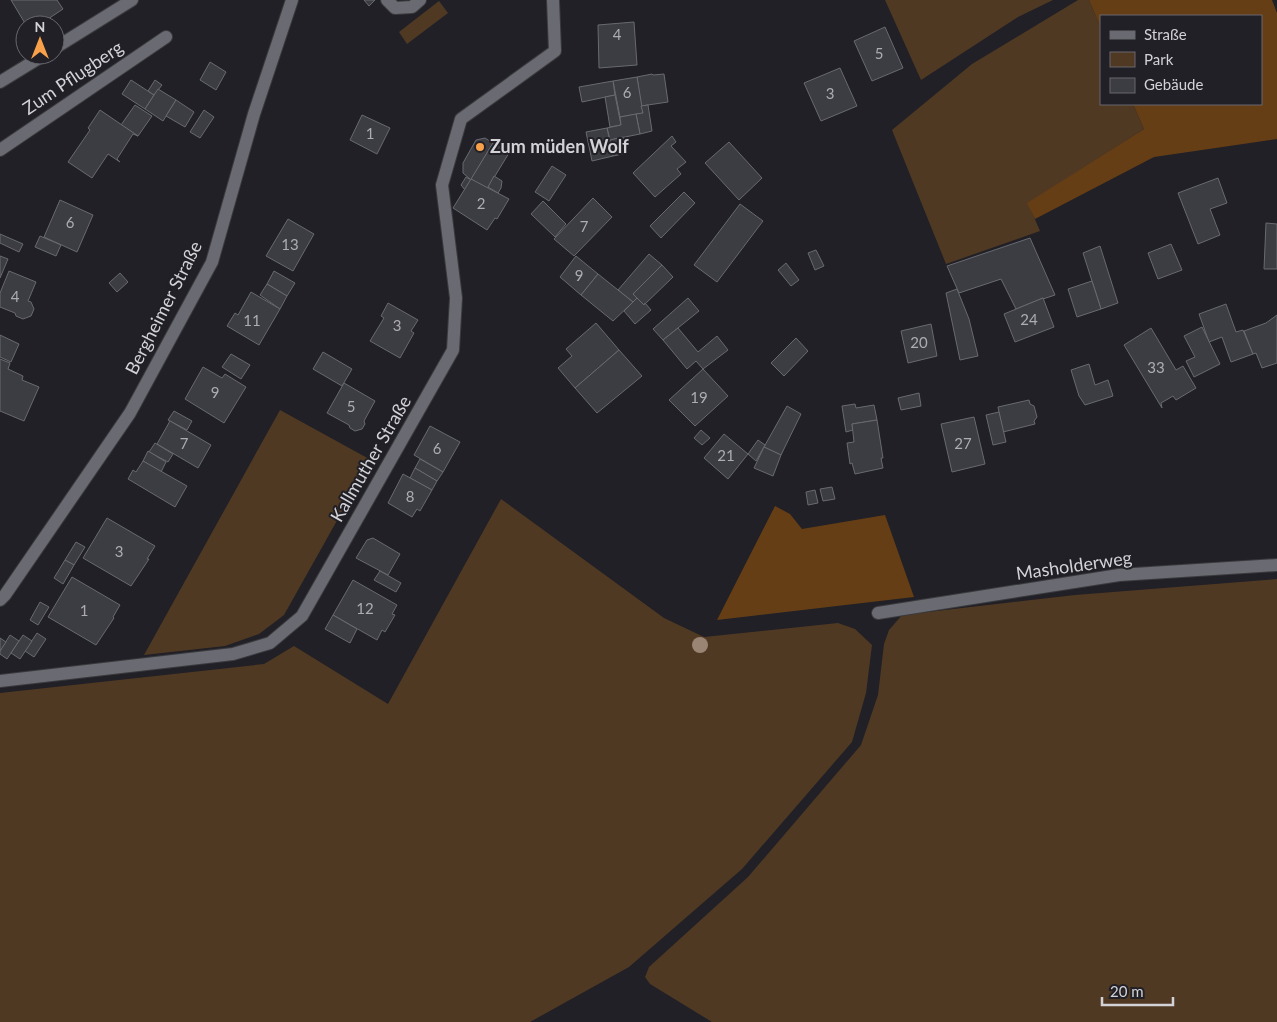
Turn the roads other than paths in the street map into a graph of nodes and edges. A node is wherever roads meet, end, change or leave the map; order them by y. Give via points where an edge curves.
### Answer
1 (132, 0) edge
2 (292, 0) edge
3 (387, 0) edge
4 (420, 0) edge
5 (553, 0) edge
6 (166, 37) dead end
7 (65, 42) edge
8 (28, 65) edge
9 (0, 82) edge
10 (0, 150) edge
11 (1277, 564) edge
12 (0, 600) edge
13 (878, 613) dead end
14 (0, 681) edge

1 - 7 street
2 - 12 street, Bergheimer Straße via 254,114 212,262 130,413
3 - 4 street via 395,8 412,7
5 - 14 street, Kallmuther Straße via 556,51 462,119 442,186 456,298 453,350 302,616 270,643 233,654
6 - 10 street, Zum Pflugberg
8 - 9 street
11 - 13 street, Masholderweg via 1119,575

